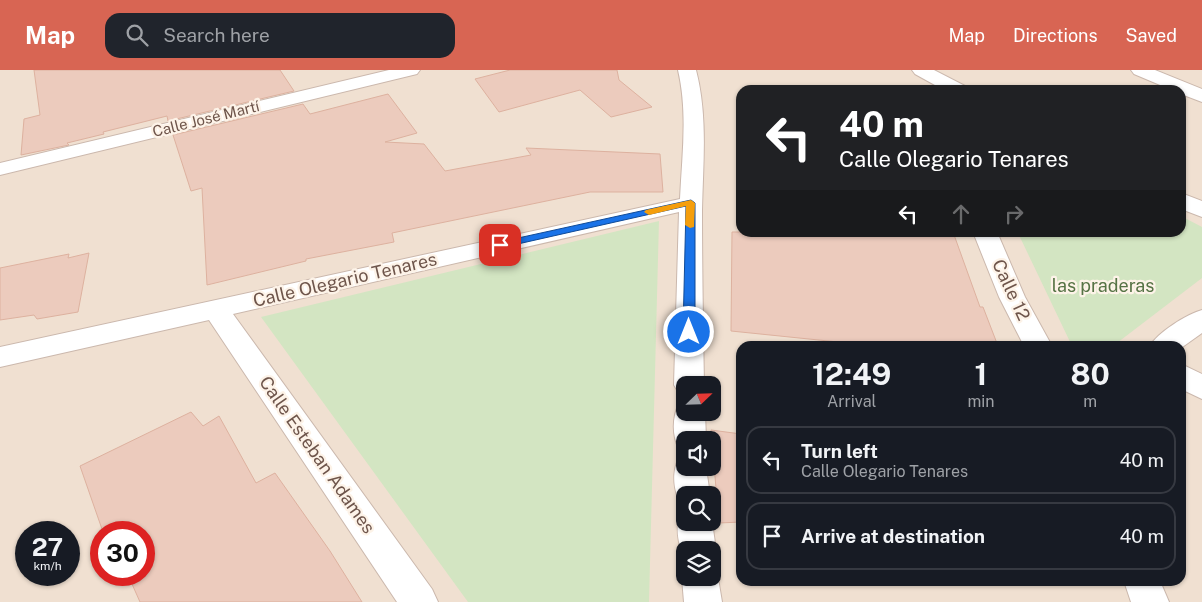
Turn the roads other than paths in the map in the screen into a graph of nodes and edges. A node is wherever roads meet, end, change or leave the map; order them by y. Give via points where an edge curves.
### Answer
1 (411, 70) edge
2 (687, 70) edge
3 (916, 70) edge
4 (921, 70) edge
5 (1140, 70) edge
6 (922, 85) edge
7 (949, 85) edge
8 (1176, 85) edge
9 (1186, 89) edge
10 (1202, 96) edge
11 (0, 169) edge
12 (1186, 202) edge
13 (691, 203) junction
14 (1202, 210) edge
15 (987, 237) edge
16 (215, 309) junction
17 (1202, 319) edge
18 (1035, 341) edge
19 (1171, 341) edge
20 (0, 357) edge
21 (689, 376) edge
22 (1186, 378) edge
23 (1202, 388) edge
24 (701, 586) edge
25 (1144, 586) edge
26 (419, 602) edge
27 (703, 602) edge
28 (1150, 602) edge

1 - 11 street, Calle José Martí
2 - 13 street via 693,90
3 - 6 street
4 - 7 street
5 - 8 street
9 - 10 street
12 - 14 street
13 - 16 street, Calle Olegario Tenares
13 - 21 street
15 - 18 street, Calle 12 via 1012,297
16 - 20 street, Calle Olegario Tenares
16 - 26 street, Calle Esteban Adames
17 - 19 street
22 - 23 street
24 - 27 street
25 - 28 street

